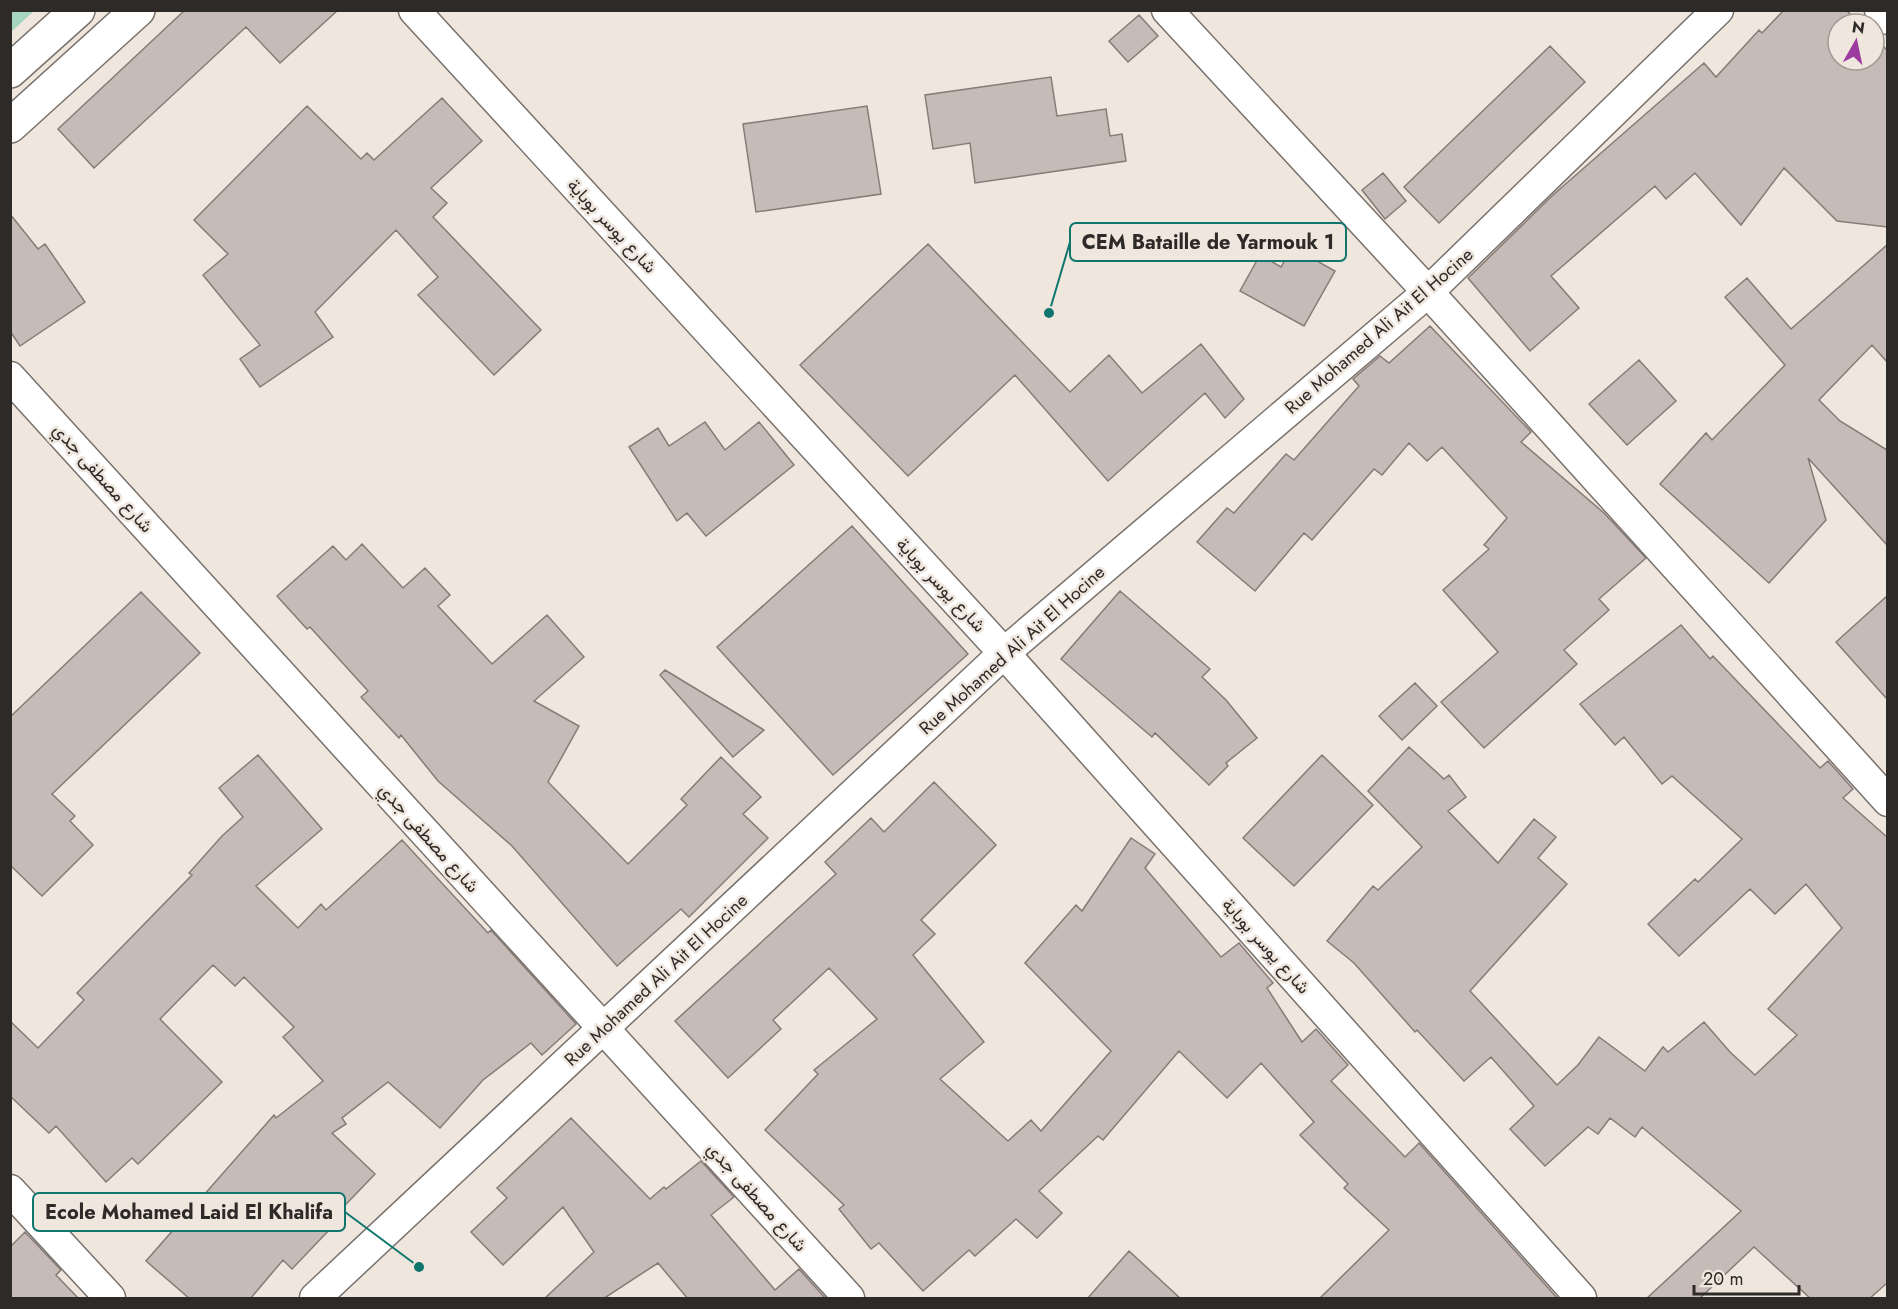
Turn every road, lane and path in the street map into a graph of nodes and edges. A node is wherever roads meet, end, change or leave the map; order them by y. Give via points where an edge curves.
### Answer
1 (78, 10) edge
2 (138, 10) edge
3 (414, 10) edge
4 (1167, 10) edge
5 (1718, 10) edge
6 (1880, 10) edge
7 (1887, 19) edge
8 (10, 71) edge
9 (10, 126) edge
10 (1428, 292) junction
11 (10, 377) edge
12 (1004, 653) junction
13 (1887, 801) edge
14 (603, 1029) junction
15 (10, 1190) edge
16 (110, 1299) edge
17 (315, 1299) edge
18 (849, 1299) edge
19 (1581, 1299) edge

1 - 8 main road
2 - 9 main road
3 - 12 street, شارع يوسر بوباية
4 - 10 street
5 - 10 street, Rue Mohamed Ali Ait El Hocine
6 - 7 street
10 - 12 street, Rue Mohamed Ali Ait El Hocine
10 - 13 street
11 - 14 street, شارع مصطفى جدي
12 - 14 street, Rue Mohamed Ali Ait El Hocine
12 - 19 street, شارع يوسر بوباية
14 - 17 street, Rue Mohamed Ali Ait El Hocine
14 - 18 street, شارع مصطفى جدي
15 - 16 street

